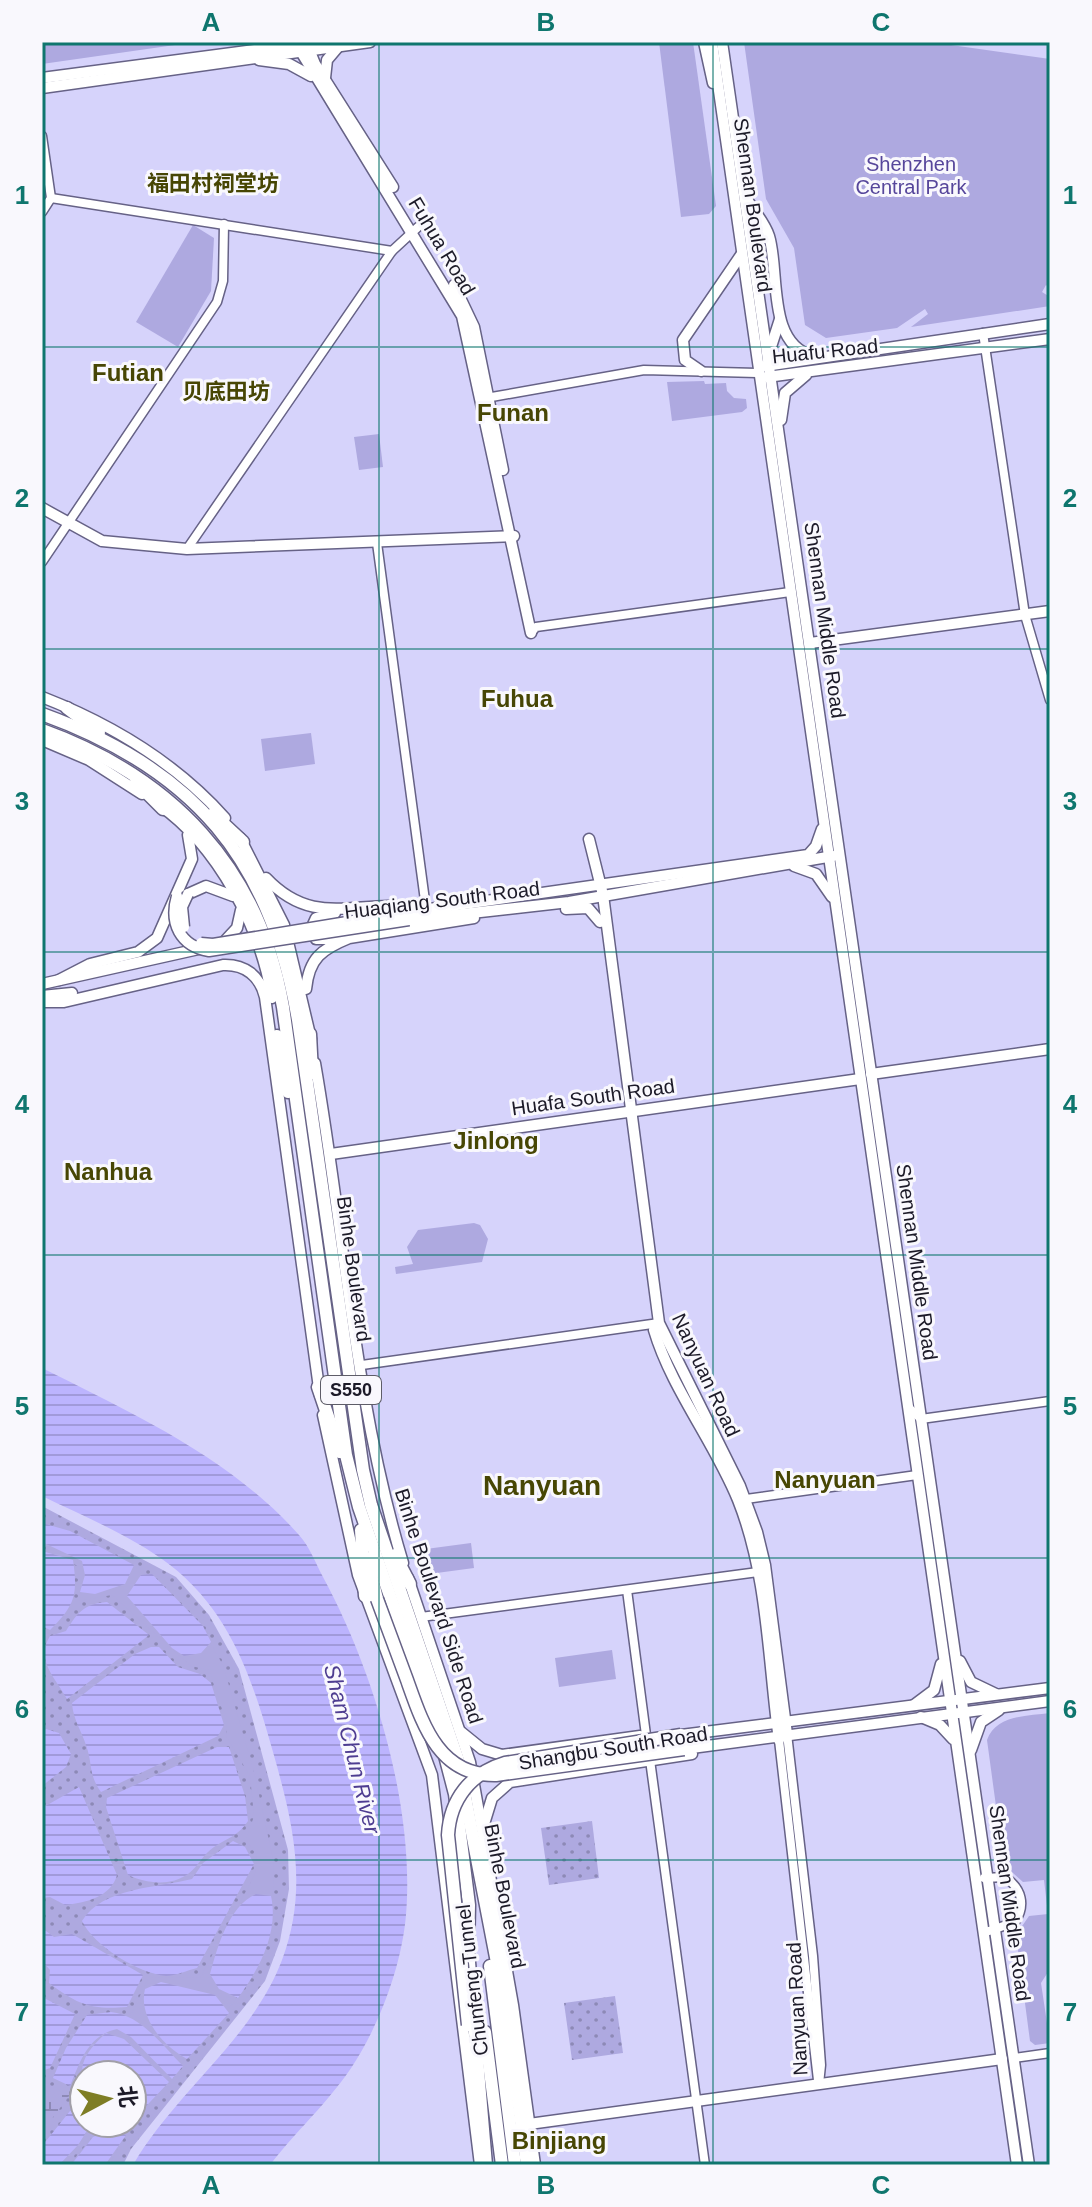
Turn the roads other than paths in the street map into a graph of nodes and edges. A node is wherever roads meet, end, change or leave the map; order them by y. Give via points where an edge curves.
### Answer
1 (370, 42) edge
2 (704, 42) edge
3 (712, 42) edge
4 (722, 42) edge
5 (267, 44) edge
6 (304, 45) edge
7 (341, 46) junction
8 (245, 59) junction
9 (42, 78) edge
10 (321, 80) junction
11 (42, 88) edge
12 (720, 100) junction
13 (42, 136) edge
14 (743, 190) junction
15 (51, 198) junction
16 (42, 212) edge
17 (224, 224) junction
18 (415, 229) junction
19 (392, 251) junction
20 (741, 255) junction
21 (781, 316) junction
22 (1050, 324) edge
23 (983, 333) junction
24 (1050, 339) edge
25 (985, 348) junction
26 (815, 357) junction
27 (768, 363) junction
28 (701, 371) junction
29 (812, 372) junction
30 (757, 373) junction
31 (770, 378) junction
32 (485, 398) junction
33 (778, 438) junction
34 (42, 508) edge
35 (68, 523) junction
36 (513, 536) junction
37 (377, 543) junction
38 (187, 549) junction
39 (42, 562) edge
40 (790, 594) junction
41 (1050, 611) edge
42 (1025, 615) junction
43 (535, 631) joint
44 (810, 643) junction
45 (42, 697) edge
46 (1050, 700) edge
47 (67, 708) junction
48 (42, 714) edge
49 (42, 730) edge
50 (42, 740) edge
51 (114, 744) junction
52 (114, 761) junction
53 (181, 789) junction
54 (163, 809) junction
55 (180, 824) junction
56 (823, 824) junction
57 (589, 839) dead end
58 (243, 842) junction
59 (839, 843) junction
60 (828, 859) junction
61 (788, 864) junction
62 (258, 869) junction
63 (628, 890) junction
64 (600, 892) junction
65 (182, 893) junction
66 (577, 895) junction
67 (835, 902) junction
68 (239, 904) junction
69 (533, 907) junction
70 (424, 908) junction
71 (353, 910) junction
72 (502, 911) junction
73 (409, 916) junction
74 (603, 919) junction
75 (349, 938) junction
76 (229, 949) junction
77 (59, 980) junction
78 (42, 984) edge
79 (42, 990) edge
80 (268, 994) junction
81 (42, 996) edge
82 (42, 1002) edge
83 (306, 1011) junction
84 (310, 1034) junction
85 (277, 1036) junction
86 (1050, 1049) edge
87 (1050, 1055) edge
88 (868, 1077) junction
89 (279, 1091) junction
90 (628, 1110) junction
91 (309, 1139) junction
92 (331, 1154) junction
93 (656, 1323) junction
94 (362, 1365) junction
95 (318, 1387) junction
96 (918, 1396) junction
97 (1050, 1399) edge
98 (907, 1406) junction
99 (921, 1419) junction
100 (917, 1475) junction
101 (354, 1490) junction
102 (742, 1500) junction
103 (365, 1506) junction
104 (758, 1572) junction
105 (410, 1584) junction
106 (627, 1590) junction
107 (371, 1598) junction
108 (421, 1617) junction
109 (955, 1648) junction
110 (943, 1655) junction
111 (1050, 1688) edge
112 (1001, 1695) junction
113 (1050, 1701) edge
114 (962, 1706) junction
115 (950, 1707) junction
116 (1006, 1707) junction
117 (913, 1712) junction
118 (781, 1721) junction
119 (461, 1732) junction
120 (646, 1735) junction
121 (681, 1735) joint
122 (781, 1736) junction
123 (684, 1749) joint
124 (957, 1749) junction
125 (513, 1754) junction
126 (650, 1760) junction
127 (969, 1760) junction
128 (518, 1779) junction
129 (484, 1840) junction
130 (989, 1877) junction
131 (977, 1879) junction
132 (481, 1884) junction
133 (469, 1905) junction
134 (997, 1930) junction
135 (984, 1932) junction
136 (1050, 2053) edge
137 (1014, 2058) junction
138 (1002, 2059) junction
139 (819, 2084) junction
140 (697, 2101) junction
141 (529, 2124) junction
142 (483, 2143) junction
143 (483, 2165) edge
144 (502, 2165) edge
145 (515, 2165) edge
146 (531, 2165) edge
147 (705, 2165) edge
148 (1017, 2165) edge
149 (1029, 2165) edge

1 - 7 main road
2 - 12 main road
3 - 12 main road, Shennan Boulevard
4 - 14 main road, Shennan Boulevard
5 - 6 main road
5 - 9 main road
6 - 7 main road
6 - 8 main road
6 - 10 main road, Fuhua Road
7 - 10 main road via 327,60
8 - 10 main road via 289,64
8 - 11 main road
10 - 18 main road, Fuhua Road
12 - 20 main road, Shennan Boulevard
13 - 15 street
14 - 21 main road via 768,234
14 - 27 main road, Shennan Boulevard
15 - 16 street
15 - 17 street
17 - 19 street
17 - 35 street via 223,281 217,302
18 - 19 street
18 - 32 main road, Fuhua Road via 462,316
19 - 38 street
20 - 28 main road via 683,340 685,360
20 - 30 main road, Shennan Boulevard
21 - 26 main road via 790,342
21 - 27 main road
22 - 23 main road, Huafu Road
23 - 25 street
23 - 26 main road, Huafu Road
24 - 25 main road, Huafu Road
25 - 29 main road, Huafu Road
25 - 42 street
26 - 27 main road, Huafu Road
27 - 30 main road, Huafu Road
27 - 31 main road, Shennan Middle Road
28 - 30 street
28 - 32 street via 639,371
29 - 31 main road, Huafu Road
29 - 33 main road via 785,393
30 - 31 main road, Huafu Road
30 - 40 main road, Shennan Middle Road
31 - 33 main road, Shennan Middle Road
32 - 36 main road, Fuhua Road
33 - 44 main road, Shennan Middle Road
34 - 35 main road
35 - 38 main road via 102,541
35 - 39 street
36 - 37 main road
36 - 43 main road, Fuhua Road
37 - 38 main road
37 - 70 street
40 - 43 street
40 - 56 main road, Shennan Middle Road
41 - 42 main road
42 - 44 main road
42 - 46 street
44 - 59 main road, Shennan Middle Road
45 - 47 main road, Binhe Boulevard Side Road
47 - 51 highway
47 - 58 main road, Binhe Boulevard Side Road via 151,753 209,801
48 - 51 highway, Binhe Boulevard / S550
49 - 52 highway, Binhe Boulevard / S550
50 - 54 main road via 99,766
51 - 53 highway, Binhe Boulevard / S550
52 - 54 highway
52 - 91 highway, Binhe Boulevard / S550 via 196,825 256,913 279,985
53 - 58 highway
53 - 91 highway, Binhe Boulevard / S550 via 235,852 274,926 294,995
54 - 55 main road
55 - 65 main road via 192,851
55 - 68 main road via 216,866
56 - 60 main road, Shennan Middle Road
56 - 64 main road, Huaqiang South Road via 808,855
57 - 64 main road
58 - 62 main road, Binhe Boulevard Side Road
59 - 60 main road
59 - 88 main road, Shennan Middle Road
60 - 61 main road, Huaqiang South Road
60 - 67 main road, Shennan Middle Road
61 - 63 main road, Huaqiang South Road
61 - 67 main road via 816,874
62 - 71 main road via 301,903
62 - 83 main road, Binhe Boulevard Side Road via 291,944
63 - 64 main road, Huaqiang South Road
63 - 74 main road via 612,900
64 - 66 main road, Huaqiang South Road
64 - 74 main road, Nanyuan Road
65 - 68 main road via 213,886
65 - 73 main road, Huaqiang South Road, bridge via 182,924 191,937 207,944
65 - 76 main road, bridge via 175,924 186,941 203,950
65 - 77 main road via 157,938 132,954 90,964
66 - 69 main road, Huaqiang South Road
66 - 70 main road, Huaqiang South Road
67 - 88 main road, Shennan Middle Road
68 - 77 main road via 237,928 224,943
68 - 80 main road via 260,952
69 - 72 main road, Huaqiang South Road
69 - 74 main road via 584,907
70 - 71 main road
70 - 73 main road, Huaqiang South Road
71 - 75 main road via 319,916 312,923 319,941
72 - 73 main road, Huaqiang South Road
72 - 75 main road
73 - 76 main road, Huaqiang South Road, bridge
74 - 90 main road, Nanyuan Road
75 - 83 main road via 320,951 312,962
76 - 79 main road, Huaqiang South Road, bridge
77 - 78 main road
80 - 81 main road via 253,966 227,958
80 - 82 main road via 253,974 227,965 64,1002
80 - 85 main road
80 - 89 main road
83 - 84 main road, Binhe Boulevard Side Road
84 - 91 highway
84 - 92 main road, Binhe Boulevard Side Road
85 - 89 main road
85 - 91 highway via 287,1088
86 - 88 main road
87 - 88 main road
88 - 90 main road, Huafa South Road
88 - 96 main road, Shennan Middle Road
88 - 98 main road, Shennan Middle Road
89 - 95 main road
90 - 92 main road, Huafa South Road
90 - 93 main road, Nanyuan Road
91 - 101 highway, Binhe Boulevard / S550 via 340,1419
91 - 103 highway, Binhe Boulevard / S550
92 - 94 main road, Binhe Boulevard Side Road
93 - 94 street
93 - 102 main road, Nanyuan Road via 659,1344
94 - 105 main road, Binhe Boulevard Side Road via 379,1475
95 - 101 highway
95 - 107 main road
96 - 97 street via 925,1410 933,1412
96 - 99 main road, Shennan Middle Road
97 - 99 street
98 - 99 street
98 - 100 main road, Shennan Middle Road
99 - 109 main road, Shennan Middle Road
100 - 102 street
100 - 110 main road, Shennan Middle Road
101 - 103 highway, Binhe Boulevard / S550
102 - 104 main road, Nanyuan Road
102 - 118 main road, Nanyuan Road via 765,1565
103 - 105 highway
103 - 107 highway via 363,1543
103 - 132 highway, Binhe Boulevard / S550 via 452,1736
103 - 133 highway, Binhe Boulevard / S550 via 448,1764
104 - 106 street
104 - 118 main road, Nanyuan Road
105 - 108 main road, Binhe Boulevard Side Road
106 - 108 street
106 - 120 street
107 - 123 highway, bridge via 426,1733 456,1765 496,1775
107 - 143 main road via 434,1786
108 - 119 main road, Binhe Boulevard Side Road
109 - 112 main road via 971,1682
109 - 114 main road, Shennan Middle Road
110 - 115 main road, Shennan Middle Road
110 - 117 main road via 934,1690
111 - 112 main road
112 - 114 main road
113 - 116 main road
114 - 115 main road, Shangbu South Road
114 - 116 main road
114 - 127 main road, Shennan Middle Road
115 - 117 main road, Shangbu South Road
115 - 124 main road, Shennan Middle Road
116 - 127 main road via 981,1722
117 - 118 main road, Shangbu South Road
117 - 122 main road, Shangbu South Road
117 - 124 main road via 944,1728
118 - 120 main road, Shangbu South Road via 760,1718
118 - 121 main road, Shangbu South Road
118 - 122 main road, Nanyuan Road
119 - 125 main road, Shangbu South Road via 490,1753
119 - 129 main road, Binhe Boulevard Side Road
120 - 125 main road, Shangbu South Road
121 - 142 highway, bridge via 505,1763 460,1793 448,1835
122 - 123 main road, Shangbu South Road
122 - 126 main road, Shangbu South Road
122 - 139 street, Nanyuan Road
124 - 131 main road, Shennan Middle Road
125 - 128 main road via 502,1770
126 - 128 main road, Shangbu South Road
126 - 140 street
127 - 130 main road, Shennan Middle Road
128 - 129 main road, Shangbu South Road via 492,1798
129 - 141 main road, Binhe Boulevard Side Road
130 - 131 street
130 - 134 main road, Shennan Middle Road
130 - 134 street via 1010,1880 1021,1899 1015,1922
131 - 135 main road, Shennan Middle Road
132 - 145 highway, Chunfeng Tunnel
132 - 146 highway, Binhe Boulevard / S550
133 - 142 highway, Binhe Boulevard / S550
133 - 144 highway, Chunfeng Tunnel
134 - 135 street
134 - 137 main road, Shennan Middle Road
135 - 138 main road, Shennan Middle Road
136 - 137 street
137 - 149 main road, Shennan Middle Road
138 - 139 main road
138 - 148 main road, Shennan Middle Road
139 - 140 main road
140 - 141 main road
140 - 147 street
141 - 146 main road, Binhe Boulevard Side Road
142 - 143 highway, Binhe Boulevard / S550

